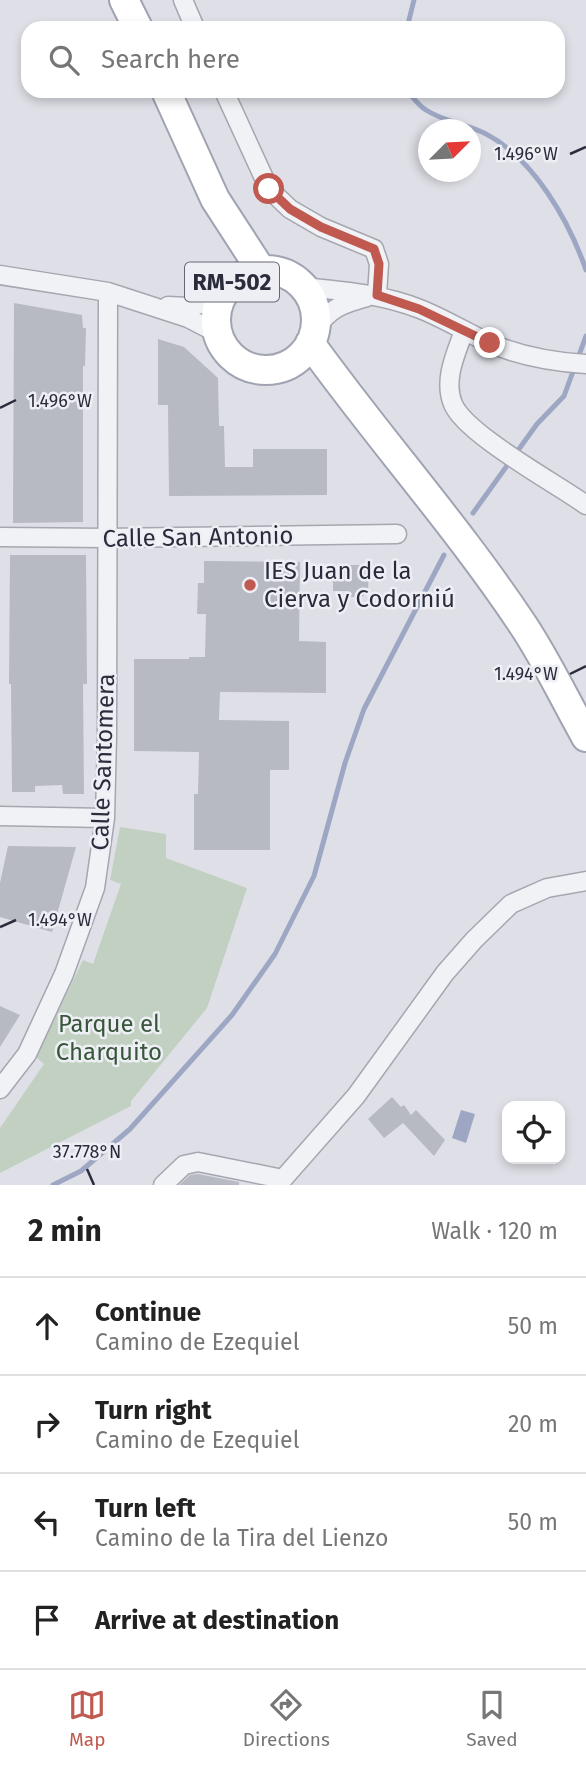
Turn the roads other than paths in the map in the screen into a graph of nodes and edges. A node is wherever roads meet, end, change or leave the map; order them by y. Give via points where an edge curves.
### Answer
1 (124, 0) edge
2 (183, 0) edge
3 (134, 21) edge
4 (192, 21) edge
5 (169, 98) edge
6 (227, 98) edge
7 (215, 199) junction
8 (261, 270) junction
9 (0, 275) edge
10 (304, 287) junction
11 (227, 290) junction
12 (108, 292) junction
13 (377, 295) junction
14 (148, 306) junction
15 (464, 331) junction
16 (217, 333) junction
17 (313, 336) junction
18 (291, 363) junction
19 (586, 364) edge
20 (357, 408) junction
21 (586, 505) edge
22 (397, 534) dead end
23 (0, 537) edge
24 (106, 538) junction
25 (586, 737) edge
26 (0, 816) edge
27 (105, 818) junction
28 (586, 881) edge
29 (0, 1089) edge
30 (163, 1185) edge

1 - 3 main road
2 - 4 street
5 - 7 main road, RM-502
6 - 13 street via 269,189 311,221 374,249 379,264
7 - 8 main road, RM-502
7 - 11 main road, RM-502
8 - 10 main road, RM-502 via 277,271
8 - 11 main road, RM-502 via 247,273
9 - 12 street
10 - 13 street
10 - 17 main road, RM-502 via 316,314
11 - 14 street via 189,307
11 - 16 main road, RM-502 via 216,311
12 - 14 street
12 - 24 street, Calle Santomera
13 - 15 street
13 - 17 street via 344,303 328,313
14 - 16 street
15 - 19 street via 532,358
15 - 21 street via 449,383 453,404 462,418
16 - 18 main road, RM-502 via 226,351 249,368 278,369
17 - 18 main road
17 - 20 main road, RM-502
18 - 20 main road
20 - 25 main road, RM-502 via 435,503 524,627
22 - 24 street, Calle San Antonio
23 - 24 street, Calle San Antonio
24 - 27 street, Calle Santomera
26 - 27 street
27 - 29 street, Calle Santomera via 95,888 64,974 27,1054
28 - 30 street via 547,888 511,904 445,973 356,1096 283,1179 198,1162 184,1165

